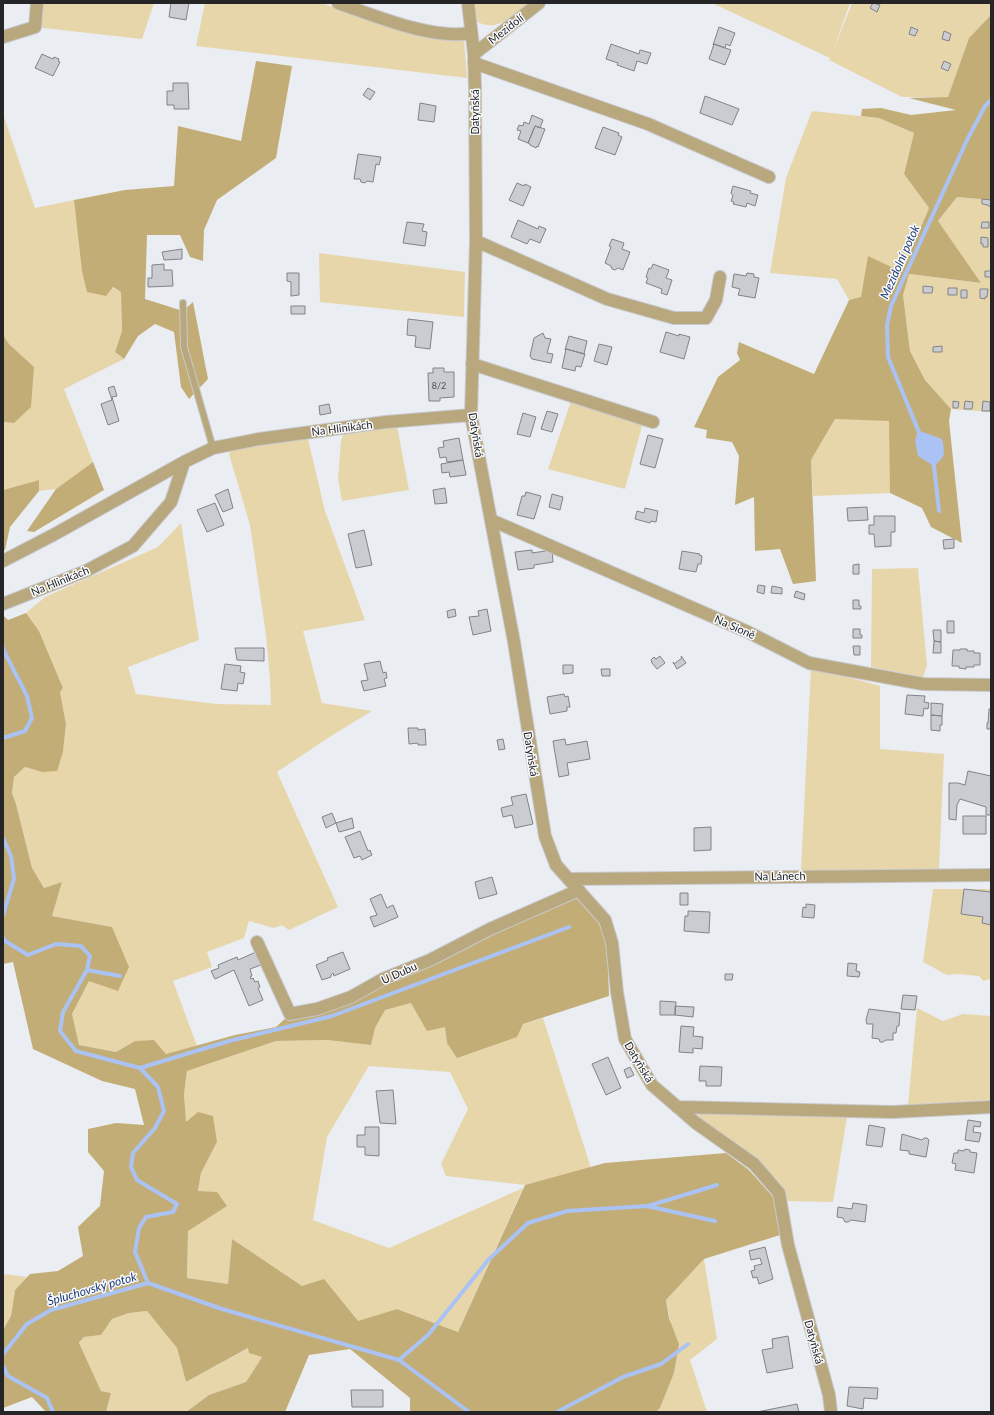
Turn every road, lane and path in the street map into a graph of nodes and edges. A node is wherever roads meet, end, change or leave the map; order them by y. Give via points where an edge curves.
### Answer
1 (37, 3) edge
2 (338, 3) edge
3 (468, 3) edge
4 (539, 3) edge
5 (471, 33) junction
6 (3, 37) edge
7 (474, 59) junction
8 (769, 177) dead end
9 (476, 241) junction
10 (720, 277) dead end
11 (183, 303) dead end
12 (472, 364) junction
13 (471, 415) junction
14 (653, 422) dead end
15 (213, 448) junction
16 (184, 462) junction
17 (491, 520) junction
18 (3, 561) edge
19 (3, 604) edge
20 (991, 685) edge
21 (991, 875) edge
22 (569, 879) junction
23 (579, 890) junction
24 (257, 942) dead end
25 (677, 1107) junction
26 (991, 1107) edge
27 (831, 1412) edge

1 - 6 street via 35,27
2 - 5 street via 412,28 458,35
3 - 5 street, Datyňská
4 - 7 street, Mezidolí
5 - 7 street, Datyňská
7 - 8 street via 648,124
7 - 9 street, Datyňská
9 - 10 street via 607,299 674,318 706,318 716,300
9 - 12 street, Datyňská
11 - 15 lane via 184,347
12 - 13 street, Datyňská
12 - 14 street
13 - 15 street, Na Hlinikách via 386,422 258,439
13 - 17 street, Datyňská
15 - 16 street, Na Hlinikách
16 - 18 street, Na Hlinikách
16 - 19 street, Na Hlinikách via 171,502 133,546 86,571
17 - 20 street, Na Sioně via 748,632 809,663 923,684
17 - 22 street, Datyňská via 514,642 545,836 556,865
21 - 22 street, Na Lánech
22 - 23 street, Datyňská
23 - 24 street, U Dubu via 490,929 430,960 383,979 351,997 317,1009 290,1014
23 - 25 street, Datyňská via 605,920 612,943 625,1039 652,1085
25 - 26 street via 892,1112
25 - 27 street, Datyňská via 754,1164 779,1193 788,1245

